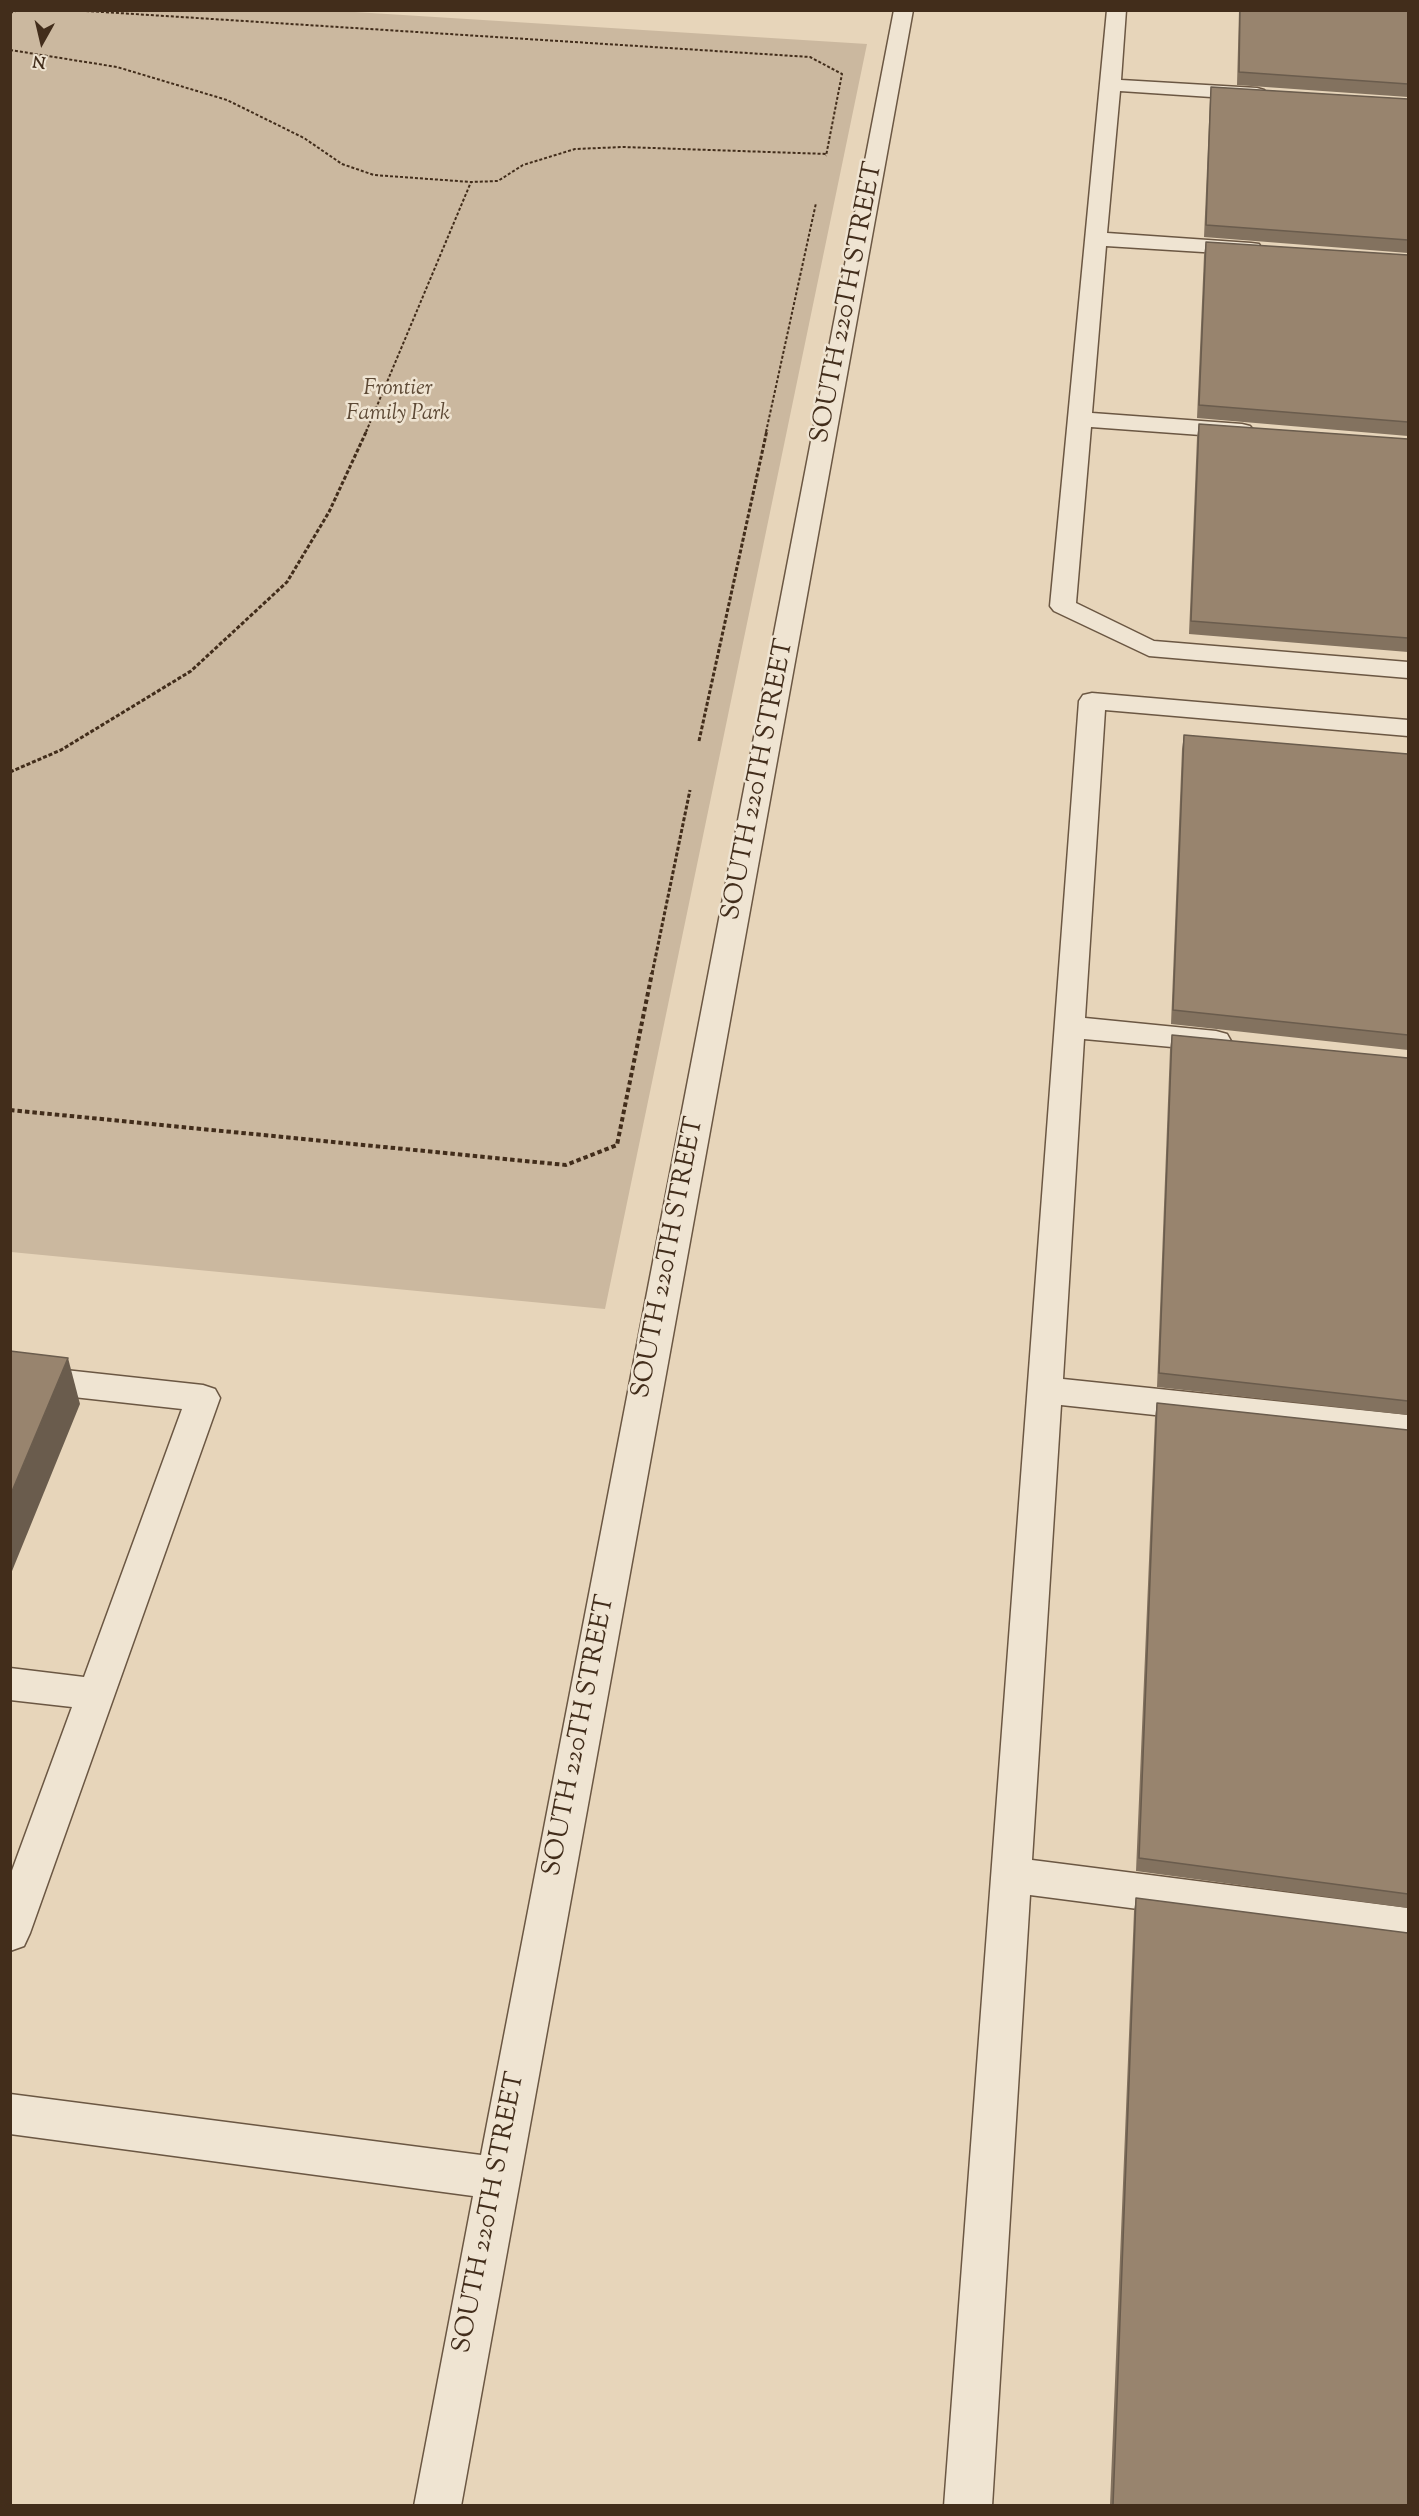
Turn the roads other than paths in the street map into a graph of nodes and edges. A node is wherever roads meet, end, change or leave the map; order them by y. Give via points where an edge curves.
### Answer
1 (904, 10) edge
2 (1118, 10) edge
3 (1111, 84) junction
4 (1277, 95) edge
5 (1096, 239) junction
6 (1270, 251) edge
7 (1080, 419) junction
8 (1268, 433) edge
9 (1408, 670) edge
10 (1408, 728) edge
11 (1070, 1026) junction
12 (1245, 1044) edge
13 (10, 1377) edge
14 (1045, 1390) junction
15 (1408, 1430) edge
16 (10, 1684) edge
17 (96, 1694) junction
18 (1012, 1875) junction
19 (1408, 1926) edge
20 (10, 1933) edge
21 (10, 2114) edge
22 (498, 2178) junction
23 (436, 2505) edge
24 (968, 2505) edge

1 - 22 street, SOUTH 220TH STREET
2 - 3 street
3 - 4 street
3 - 5 street
5 - 6 street
5 - 7 street
7 - 8 street
7 - 9 street via 1063,606 1149,648
10 - 11 street via 1092,700
11 - 12 street
11 - 14 street
13 - 17 street via 202,1398
14 - 15 street
14 - 18 street
16 - 17 street
17 - 20 street
18 - 19 street
18 - 24 street
21 - 22 street
22 - 23 street, SOUTH 220TH STREET

